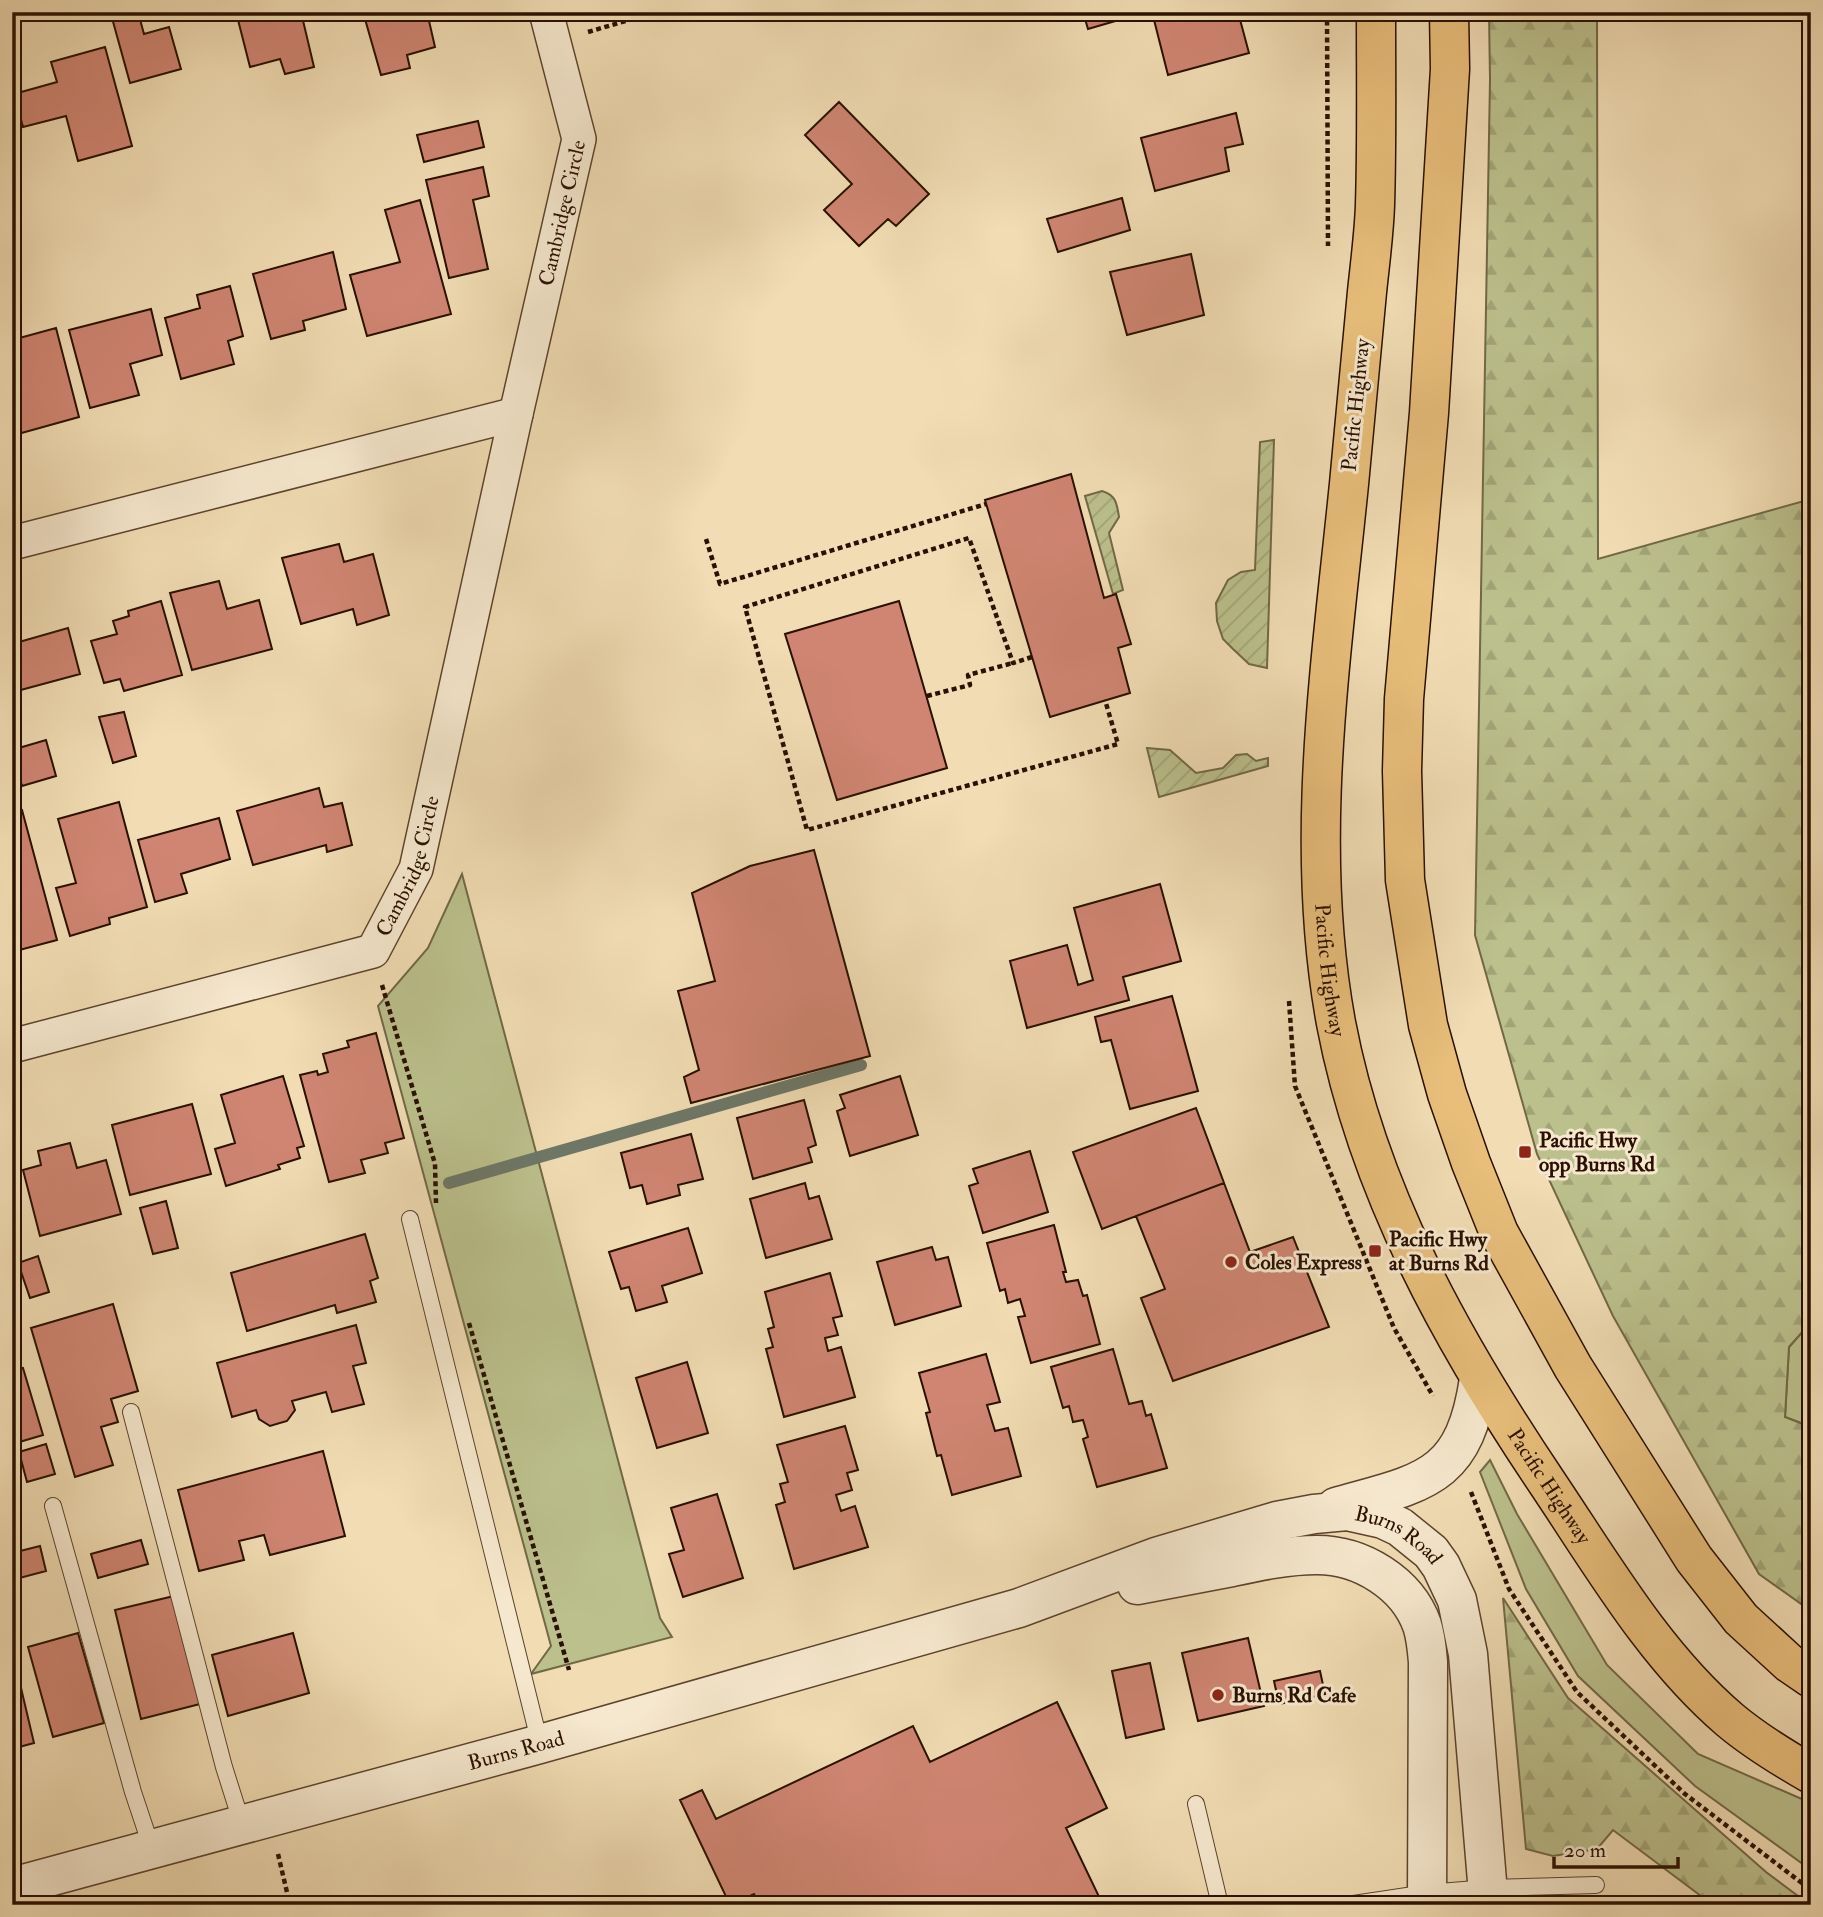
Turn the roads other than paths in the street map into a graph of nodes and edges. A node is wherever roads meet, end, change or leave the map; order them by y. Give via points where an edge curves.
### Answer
1 (1376, 12) edge
2 (1449, 12) edge
3 (550, 27) edge
4 (516, 414) junction
5 (12, 543) edge
6 (12, 1046) edge
7 (410, 1219) dead end
8 (1479, 1379) junction
9 (131, 1412) dead end
10 (53, 1506) dead end
11 (1314, 1514) junction
12 (1018, 1608) junction
13 (1811, 1678) edge
14 (540, 1744) junction
15 (1811, 1774) edge
16 (1196, 1804) dead end
17 (256, 1820) junction
18 (152, 1849) junction
19 (1596, 1885) dead end
20 (12, 1887) edge
21 (1489, 1896) edge
22 (1427, 1899) edge
23 (1220, 1905) edge
24 (1347, 1905) edge

1 - 8 main road, Pacific Highway via 1375,209 1324,716 1321,900 1336,1024 1364,1132 1409,1246
2 - 13 main road via 1450,69 1429,413 1402,771 1405,880 1428,1025 1463,1140 1499,1233 1573,1367 1694,1559 1741,1619
3 - 4 street, Cambridge Circle via 579,139
4 - 5 street
4 - 6 street, Cambridge Circle via 416,869 373,951
7 - 14 lane
8 - 11 street via 1465,1433 1456,1453 1440,1469 1414,1483
8 - 15 main road, Pacific Highway via 1636,1614 1690,1681 1731,1721
9 - 17 lane via 224,1768
10 - 18 lane
11 - 12 street, Burns Road via 1198,1544
11 - 21 street, Burns Road via 1347,1511 1392,1523 1431,1552 1451,1583 1468,1654
12 - 14 street, Burns Road
12 - 22 street, Burns Road via 1299,1555 1352,1560 1388,1580 1409,1600 1426,1647
14 - 17 street, Burns Road
16 - 23 lane
17 - 18 street, Burns Road
18 - 20 street, Burns Road
19 - 21 lane
21 - 22 lane
22 - 24 lane

